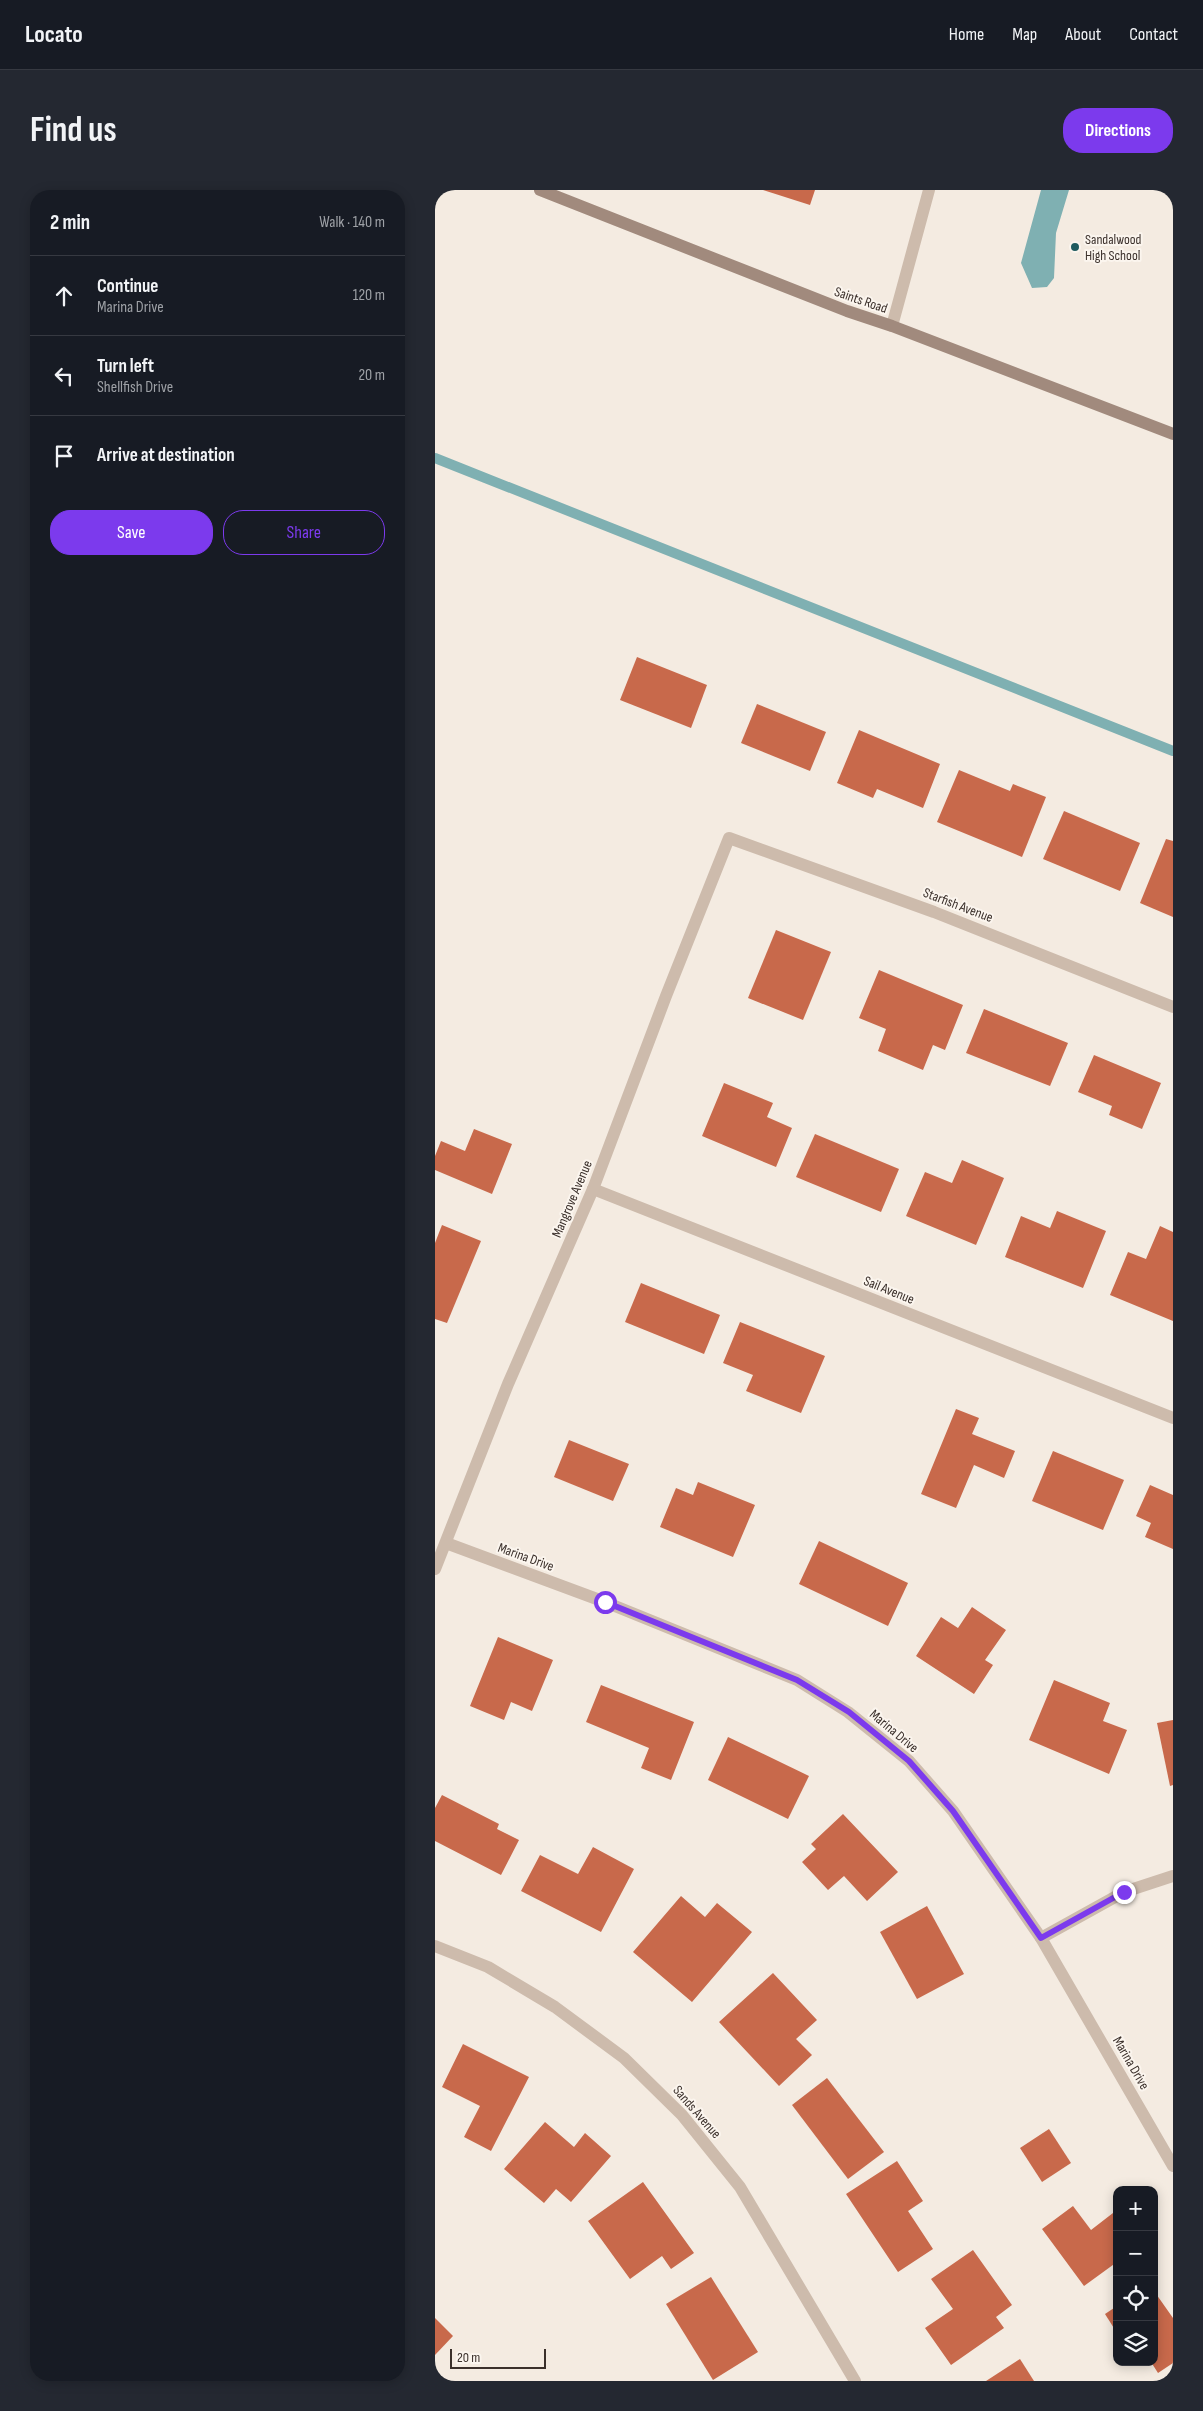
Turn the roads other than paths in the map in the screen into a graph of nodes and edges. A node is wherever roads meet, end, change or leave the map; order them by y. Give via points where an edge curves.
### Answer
1 (540, 190) edge
2 (929, 190) edge
3 (892, 326) junction
4 (1173, 434) edge
5 (729, 838) joint
6 (1173, 1006) edge
7 (593, 1189) junction
8 (1173, 1418) edge
9 (446, 1543) junction
10 (435, 1569) edge
11 (1173, 1876) edge
12 (1041, 1938) junction
13 (435, 1946) edge
14 (1173, 2166) edge
15 (855, 2381) edge

1 - 3 street, Saints Road
2 - 3 street
3 - 4 street, Saints Road
5 - 6 street, Starfish Avenue via 934,912
5 - 7 street, Mangrove Avenue
7 - 8 street, Sail Avenue
7 - 9 street, Mangrove Avenue via 508,1384
9 - 10 street, Mangrove Avenue
9 - 12 street, Marina Drive via 605,1602 797,1680 849,1712 909,1761 953,1811
11 - 12 street via 1124,1892
12 - 14 street, Marina Drive
13 - 15 street, Sands Avenue via 488,1967 555,2007 624,2058 682,2115 739,2188

